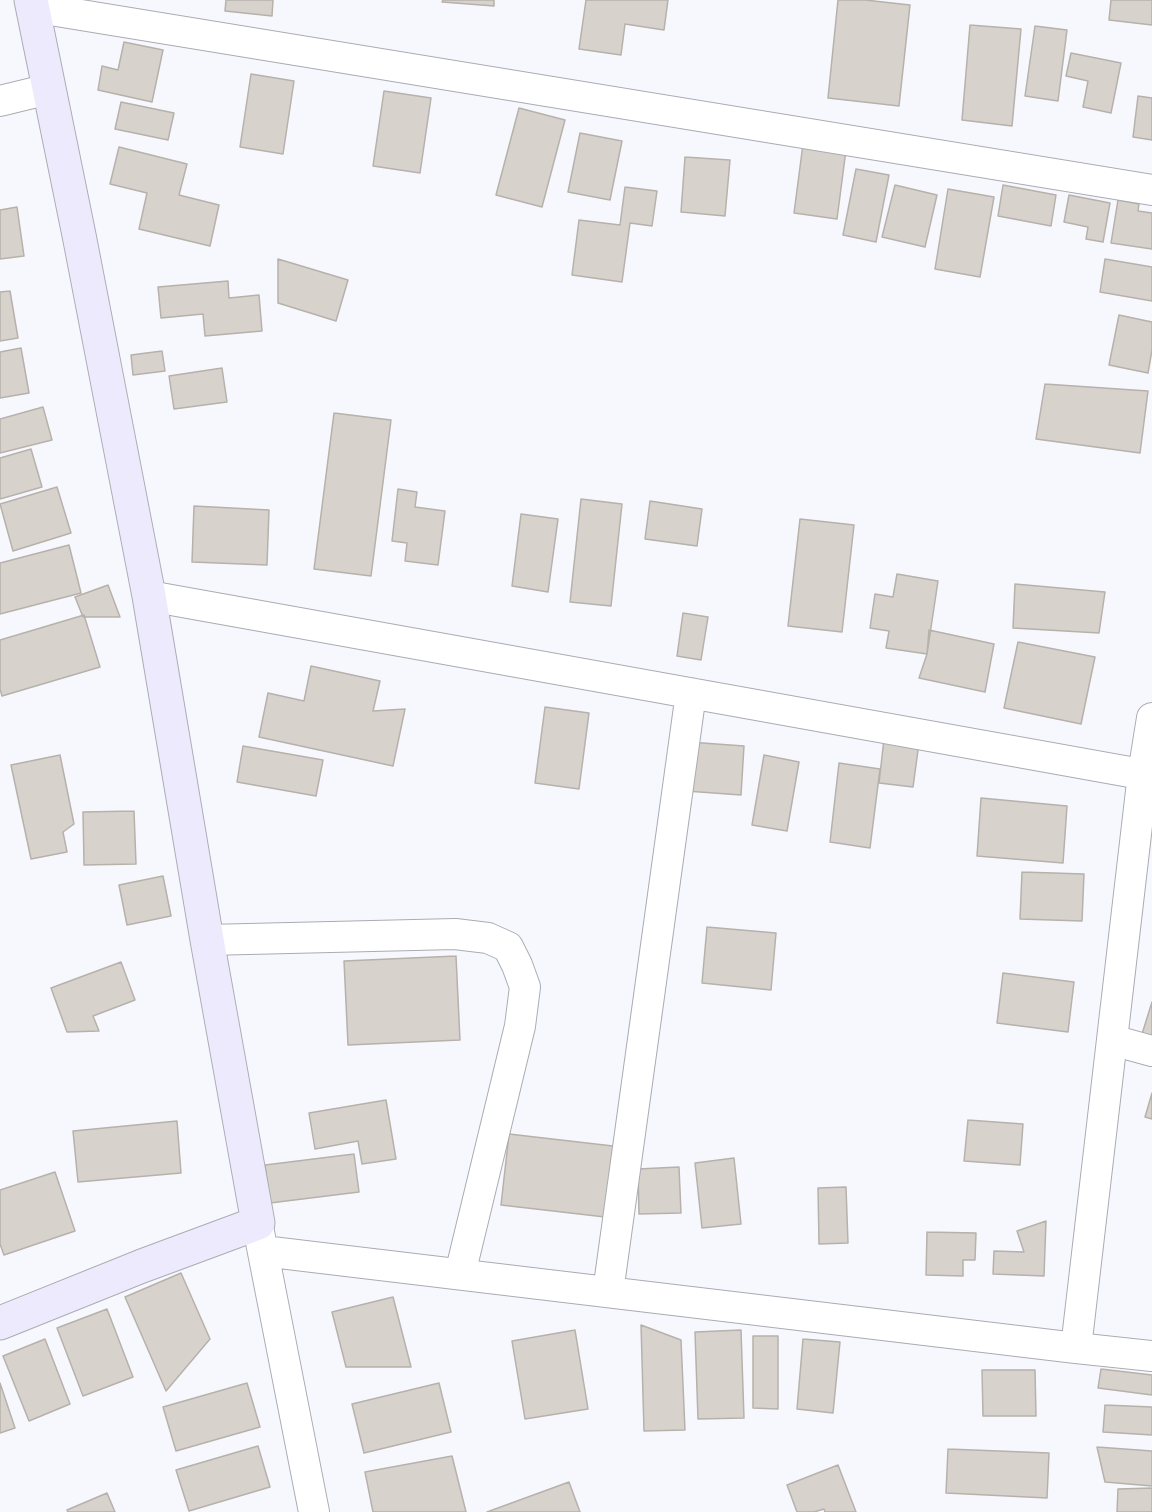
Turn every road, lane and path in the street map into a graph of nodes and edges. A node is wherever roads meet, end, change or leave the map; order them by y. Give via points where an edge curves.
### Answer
1 (32, 4) edge
2 (49, 90) junction
3 (0, 101) edge
4 (1152, 190) edge
5 (149, 596) junction
6 (691, 693) junction
7 (1152, 718) edge
8 (1147, 775) edge
9 (207, 940) junction
10 (1112, 1040) junction
11 (1152, 1051) edge
12 (260, 1237) junction
13 (460, 1274) junction
14 (608, 1292) junction
15 (0, 1323) edge
16 (1076, 1348) junction
17 (1152, 1356) edge
18 (314, 1512) edge

1 - 2 main road
1 - 4 street
2 - 3 street
2 - 5 main road
5 - 6 street
5 - 9 main road
6 - 8 street
6 - 14 street
7 - 8 street
8 - 10 street
9 - 12 main road
9 - 13 street via 455,934 488,938 508,947 525,987 520,1026
10 - 11 street
10 - 16 street
12 - 13 street
12 - 15 main road via 142,1266
12 - 18 street
13 - 14 street
14 - 16 street
16 - 17 street

